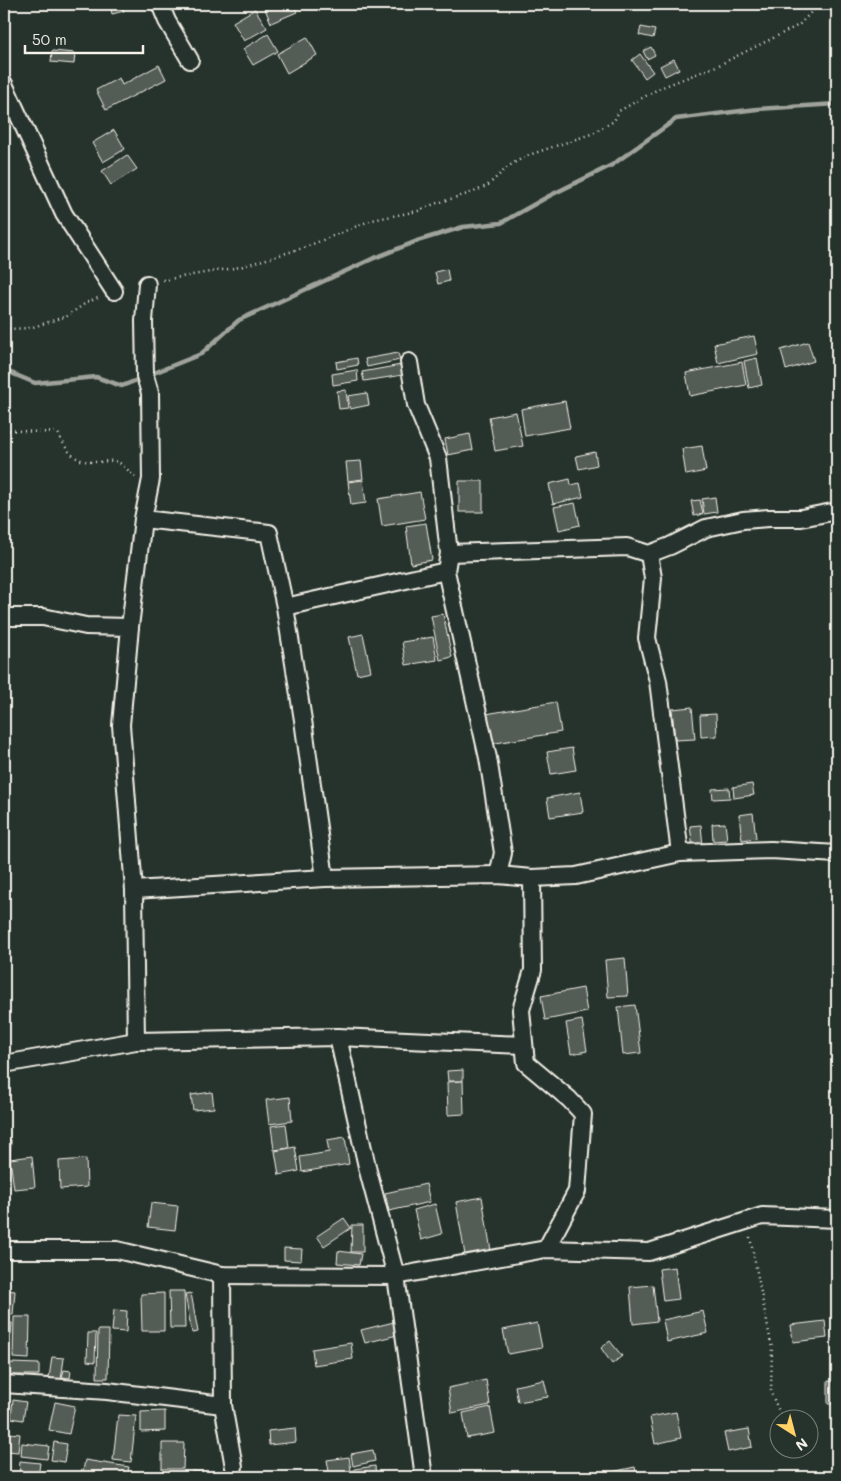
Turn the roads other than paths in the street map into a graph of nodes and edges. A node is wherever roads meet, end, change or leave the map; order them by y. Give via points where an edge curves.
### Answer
1 (160, 4) edge
2 (190, 60) dead end
3 (4, 84) edge
4 (147, 284) road end
5 (114, 291) road end
6 (409, 362) dead end
7 (837, 511) edge
8 (142, 519) junction
9 (449, 553) junction
10 (649, 554) junction
11 (446, 571) junction
12 (285, 607) junction
13 (4, 617) edge
14 (130, 627) junction
15 (680, 853) junction
16 (837, 854) edge
17 (498, 875) junction
18 (326, 878) junction
19 (532, 878) junction
20 (134, 890) junction
21 (338, 1037) junction
22 (136, 1041) junction
23 (524, 1045) junction
24 (4, 1064) edge
25 (837, 1219) edge
26 (546, 1249) junction
27 (4, 1250) edge
28 (222, 1275) junction
29 (396, 1276) junction
30 (4, 1384) edge
31 (223, 1405) junction
32 (234, 1467) dead end
33 (424, 1477) edge

1 - 2 street
3 - 5 street via 64,214
4 - 8 street via 145,376 150,393 151,479
6 - 9 street via 416,405 438,458
7 - 10 street via 801,518 743,520 706,528
8 - 12 street via 269,533
8 - 14 street
9 - 10 street via 627,546
9 - 11 street
10 - 15 street via 653,578 648,638 658,681
11 - 12 street
11 - 17 street via 488,758 503,853
12 - 18 street
13 - 14 street via 43,617 86,626
14 - 20 street via 121,725
15 - 16 street via 771,850
15 - 19 street via 576,876
17 - 18 street
17 - 19 street
18 - 20 street
19 - 23 street via 533,970 521,1010
20 - 22 street
21 - 22 street
21 - 23 street
21 - 29 street
22 - 24 street
23 - 26 street via 526,1063 569,1098 583,1114 577,1191
25 - 26 street via 762,1216 649,1252
26 - 29 street
27 - 28 street via 117,1250
28 - 29 street
28 - 31 street
29 - 33 street
30 - 31 street via 107,1391
31 - 32 street

